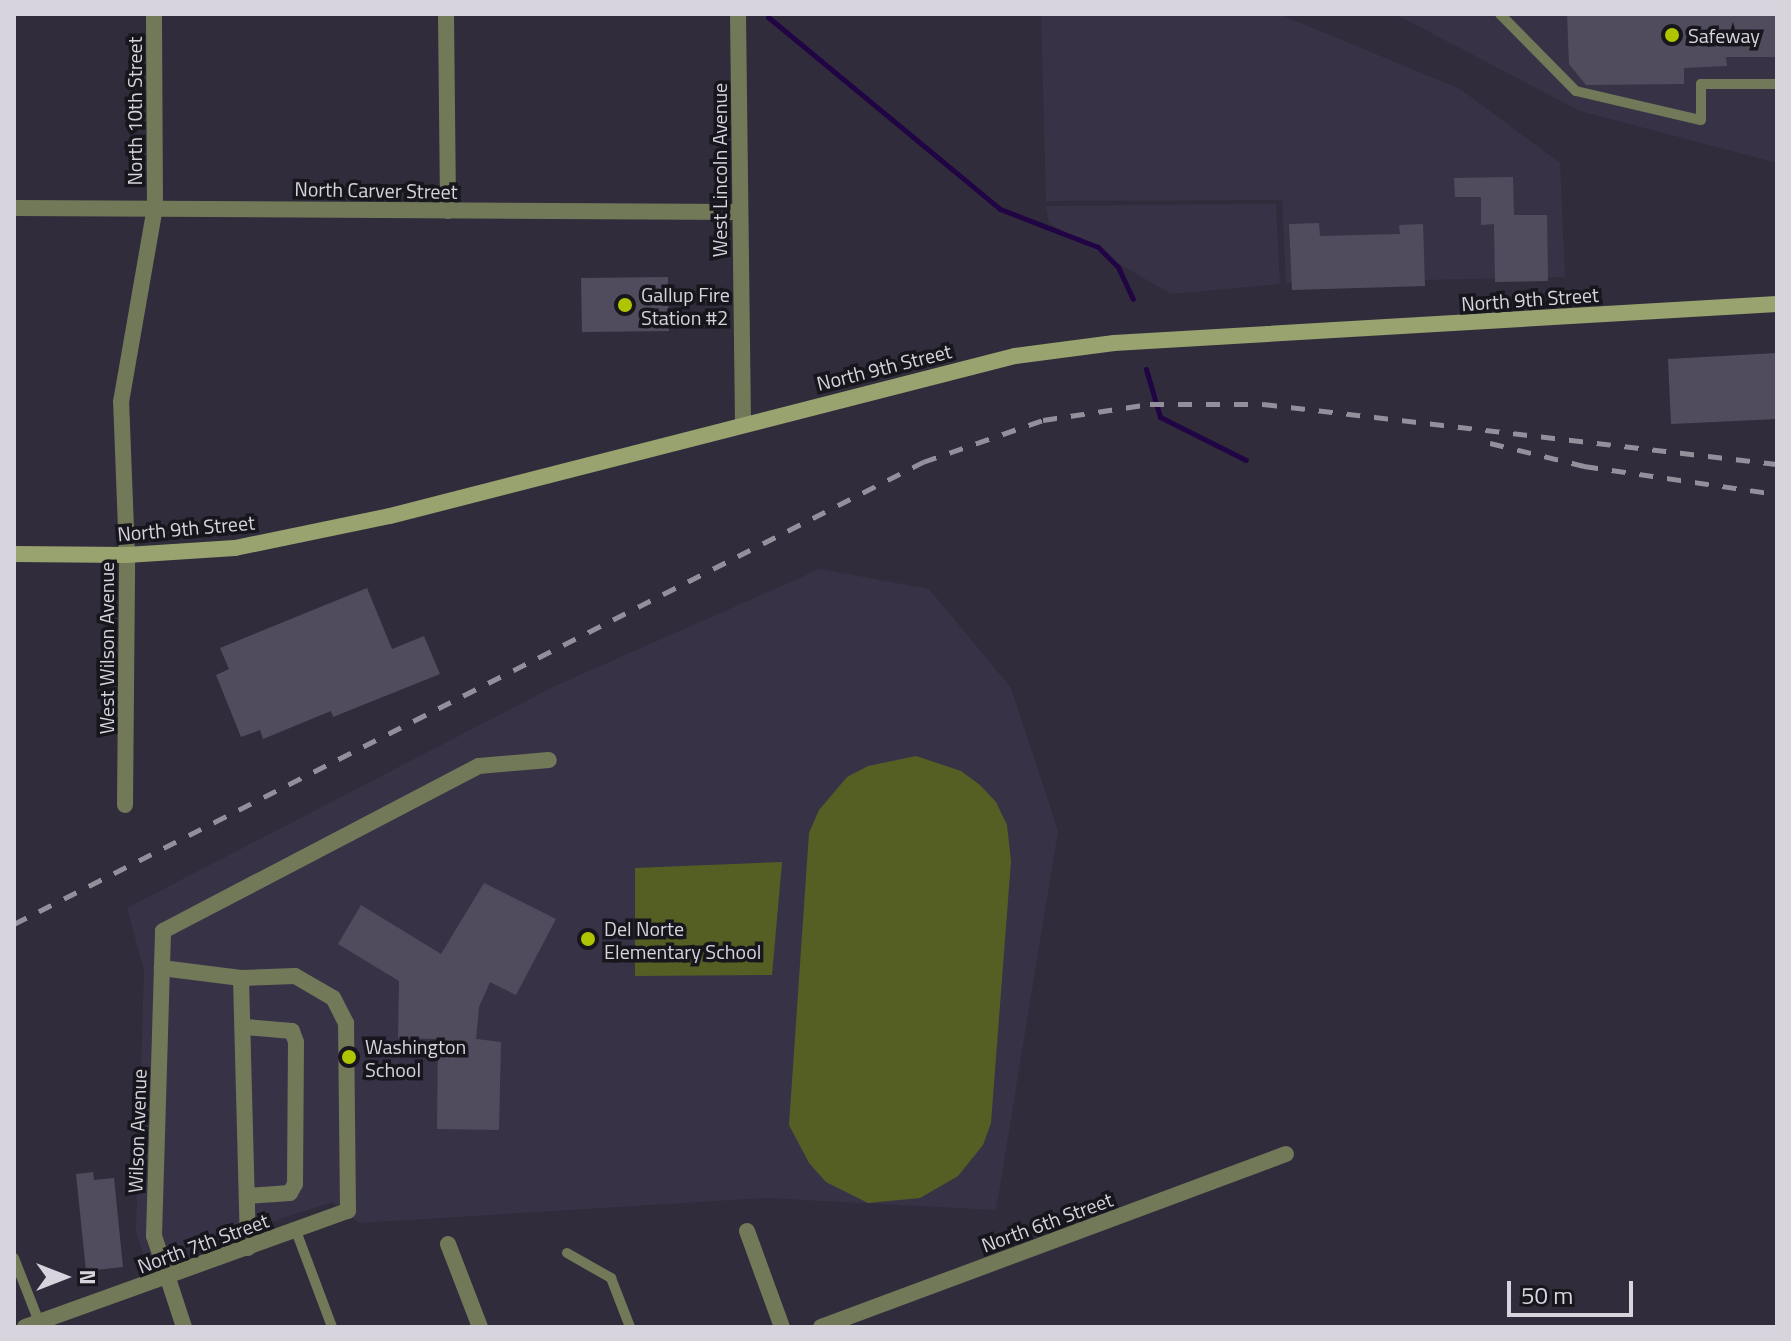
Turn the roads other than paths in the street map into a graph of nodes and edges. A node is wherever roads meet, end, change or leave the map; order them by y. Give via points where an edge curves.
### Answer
1 (154, 14) edge
2 (446, 14) edge
3 (738, 14) edge
4 (1500, 14) edge
5 (1777, 84) edge
6 (14, 208) edge
7 (155, 208) junction
8 (448, 211) junction
9 (738, 212) junction
10 (1777, 304) edge
11 (743, 422) junction
12 (14, 554) edge
13 (127, 555) junction
14 (549, 760) dead end
15 (125, 805) dead end
16 (162, 968) junction
17 (241, 978) junction
18 (246, 1027) junction
19 (1286, 1154) dead end
20 (248, 1196) junction
21 (296, 1231) junction
22 (747, 1231) dead end
23 (448, 1244) dead end
24 (248, 1248) junction
25 (567, 1253) dead end
26 (14, 1258) edge
27 (167, 1278) junction
28 (35, 1325) edge
29 (184, 1327) edge
30 (332, 1327) edge
31 (480, 1327) edge
32 (630, 1327) edge
33 (782, 1327) edge
34 (821, 1327) edge

1 - 7 street, North 10th Street
2 - 8 street
3 - 9 street, West Lincoln Avenue
4 - 5 lane via 1576,91 1701,120 1701,84
6 - 7 street, North Carver Street
7 - 8 street, North Carver Street
7 - 13 street, West Wilson Avenue via 121,402
8 - 9 street, North Carver Street
9 - 11 street, West Lincoln Avenue
10 - 11 main road, North 9th Street via 1114,343 1015,356
11 - 13 main road, North 9th Street via 390,516 235,548
12 - 13 main road, North 9th Street
13 - 15 street, West Wilson Avenue
14 - 16 street, Wilson Avenue via 479,766 163,931
16 - 17 street
16 - 27 street, Wilson Avenue via 154,1236
17 - 18 street
17 - 21 street, North 7th Street via 295,976 333,998 341,1011 349,1068 348,1211
18 - 20 street
18 - 20 street via 292,1031 296,1042 295,1184 290,1193
19 - 34 street, North 6th Street
20 - 24 street
21 - 24 street, North 7th Street
21 - 30 lane
22 - 33 street
23 - 31 street
24 - 27 street, North 7th Street
25 - 32 lane via 611,1278
26 - 28 lane
27 - 28 street, North 7th Street
27 - 29 street, Wilson Avenue

